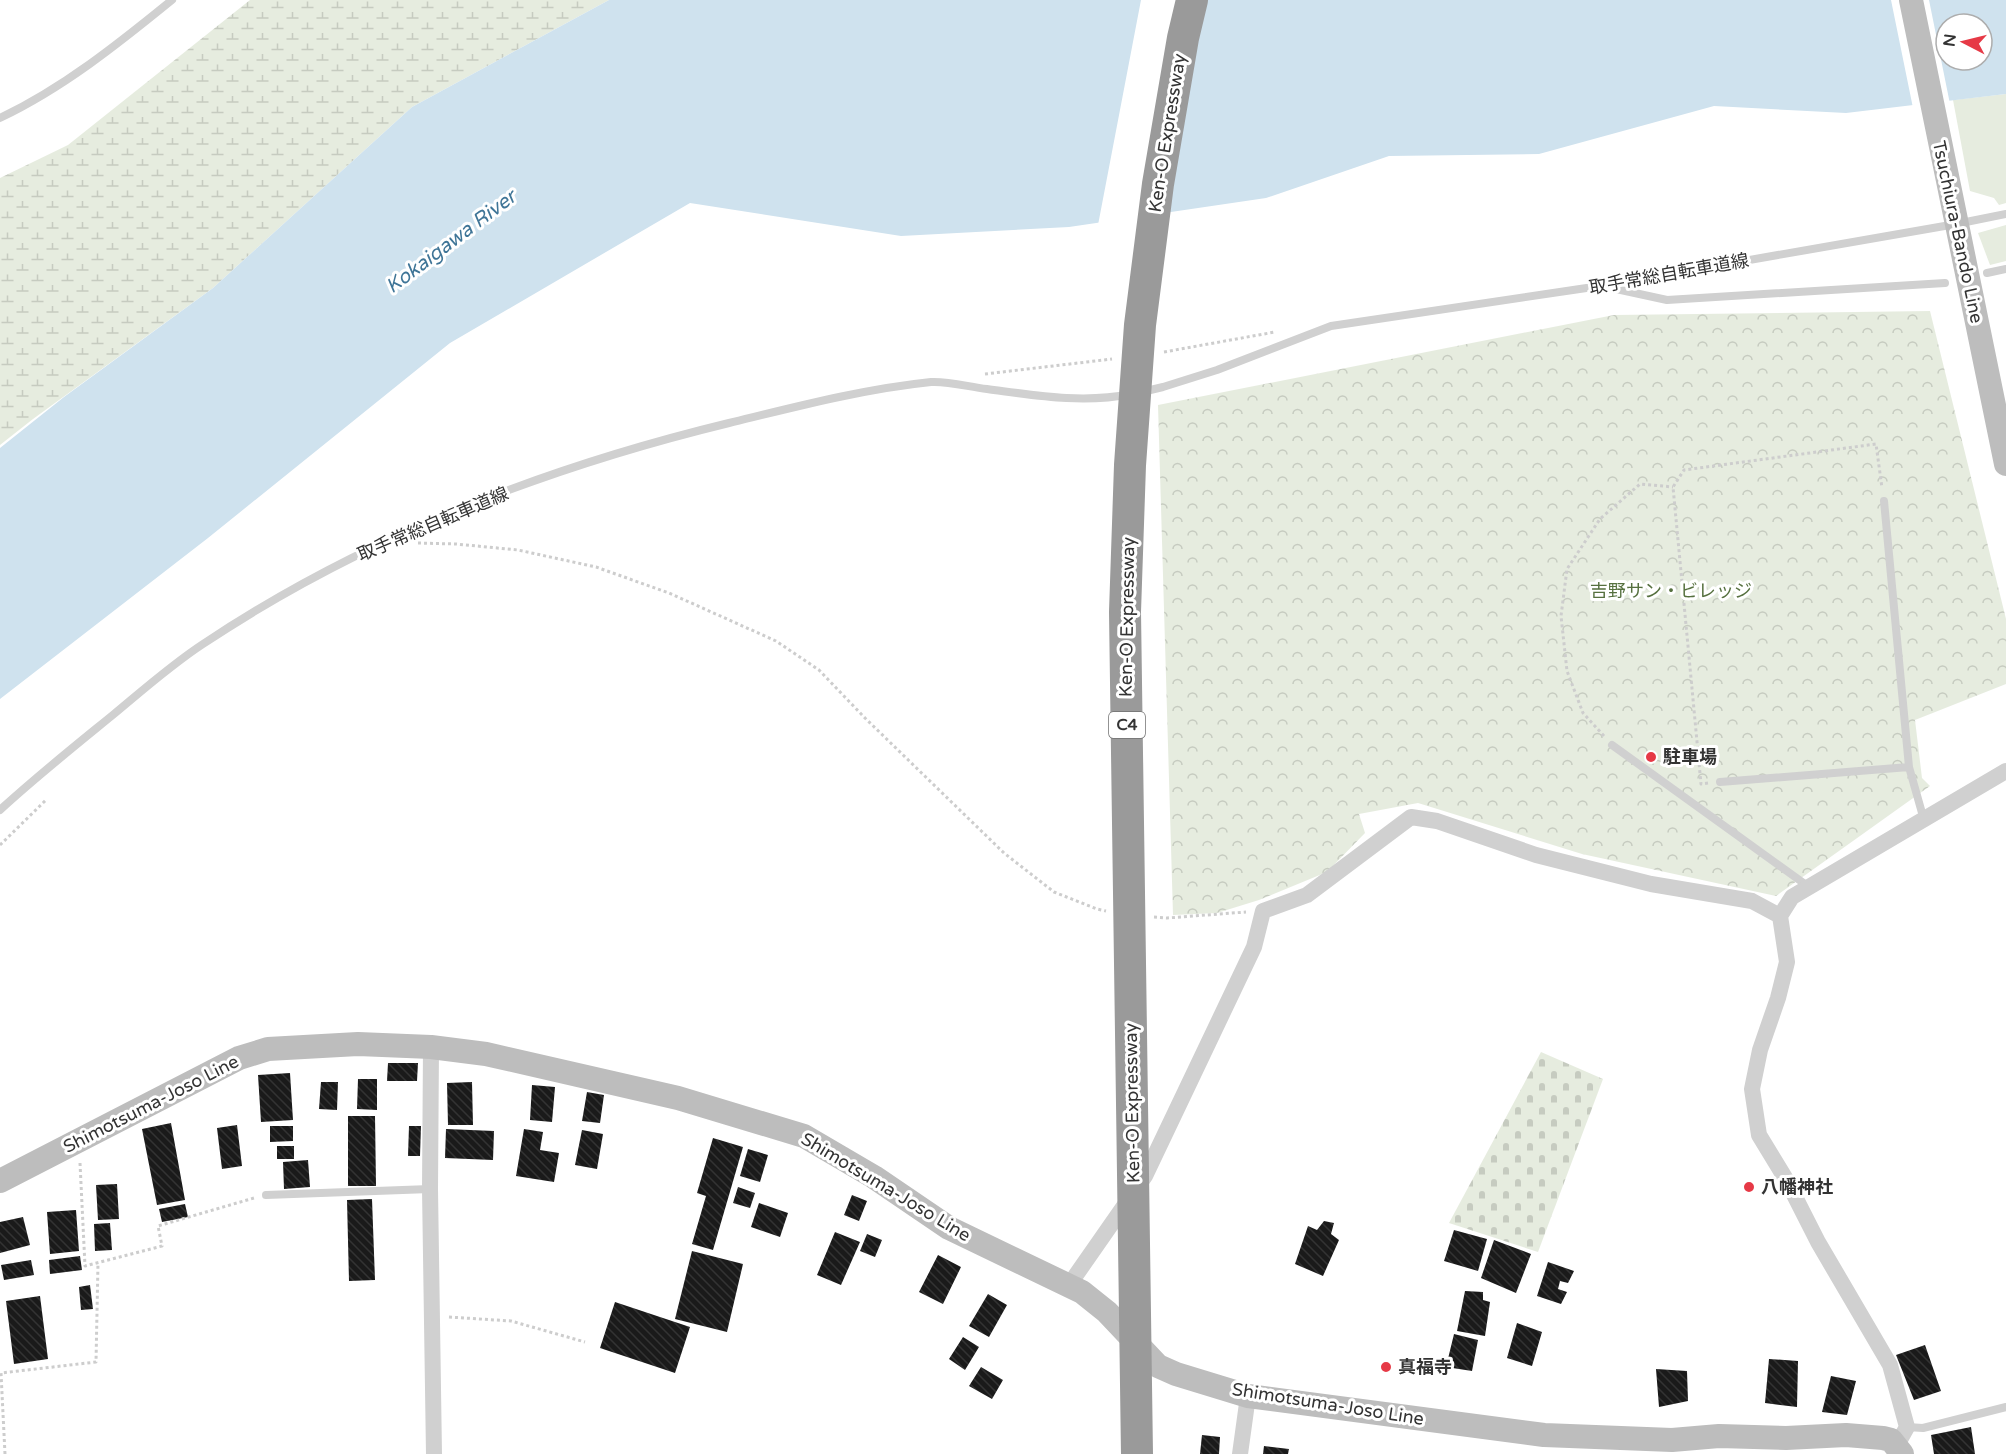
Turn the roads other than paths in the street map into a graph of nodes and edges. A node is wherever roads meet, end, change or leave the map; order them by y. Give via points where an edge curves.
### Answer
1 (172, 0) edge
2 (1192, 0) edge
3 (1911, 0) edge
4 (0, 118) edge
5 (2006, 214) edge
6 (1955, 220) junction
7 (2006, 269) edge
8 (1988, 273) dead end
9 (1945, 283) dead end
10 (1600, 286) junction
11 (2006, 464) edge
12 (1884, 501) road end
13 (1612, 745) road end
14 (1909, 767) junction
15 (2006, 771) edge
16 (1720, 782) road end
17 (0, 810) edge
18 (1924, 820) junction
19 (1809, 887) junction
20 (1780, 916) junction
21 (431, 1047) junction
22 (0, 1181) edge
23 (430, 1189) junction
24 (266, 1195) road end
25 (1069, 1284) junction
26 (1248, 1396) junction
27 (2006, 1407) edge
28 (1902, 1442) edge
29 (434, 1454) edge
30 (1137, 1454) edge
31 (1240, 1454) edge

1 - 4 lane via 62,84
2 - 30 highway, Ken-O Expressway / C4, bridge via 1158,184 1140,325 1130,477 1125,612
3 - 6 main road, Tsuchiura-Bando Line
5 - 6 lane, 取手常総自転車道線
6 - 10 lane, 取手常総自転車道線
6 - 11 main road, Tsuchiura-Bando Line
7 - 8 lane
9 - 10 lane via 1667,300
10 - 17 lane, 取手常総自転車道線 via 1331,326 1217,370 1114,397 1072,399 935,382 778,411 634,448 443,516 384,542 275,600 165,671
12 - 14 lane
13 - 19 lane
14 - 16 lane
14 - 18 lane
15 - 18 street
18 - 19 street
19 - 20 street via 1792,897
20 - 25 street via 1752,901 1651,884 1570,864 1437,821 1412,817 1306,896 1263,911 1254,947 1145,1176
20 - 28 street via 1787,962 1752,1089 1759,1135 1890,1365
21 - 22 main road, Shimotsuma-Joso Line via 358,1044 268,1049 239,1058
21 - 23 street
21 - 25 main road, Shimotsuma-Joso Line via 486,1054 678,1098 804,1136 949,1228
23 - 24 lane
23 - 29 street
25 - 26 main road, Shimotsuma-Joso Line via 1107,1312 1158,1365
26 - 28 main road, Shimotsuma-Joso Line via 1544,1436 1719,1441 1846,1435
26 - 31 street
27 - 28 lane via 1923,1428

